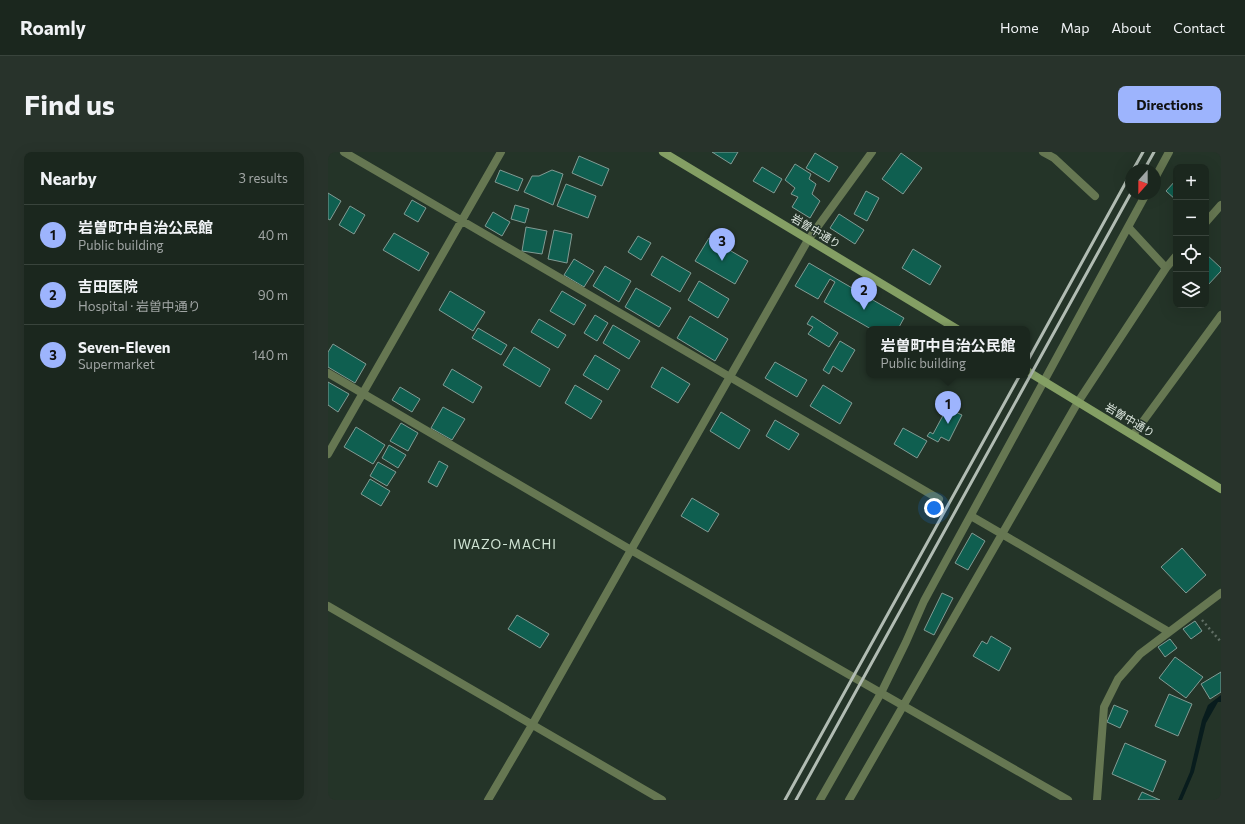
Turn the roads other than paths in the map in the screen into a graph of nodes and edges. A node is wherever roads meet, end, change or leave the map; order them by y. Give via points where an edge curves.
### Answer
1 (344, 152) edge
2 (501, 152) edge
3 (663, 152) edge
4 (872, 152) edge
5 (1043, 152) edge
6 (1169, 152) edge
7 (1161, 167) edge
8 (1095, 196) dead end
9 (1143, 200) edge
10 (1221, 205) edge
11 (1209, 219) edge
12 (462, 220) junction
13 (1128, 227) junction
14 (808, 240) junction
15 (1173, 260) edge
16 (1166, 268) junction
17 (1221, 315) edge
18 (952, 326) edge
19 (328, 373) edge
20 (1030, 373) edge
21 (730, 376) junction
22 (1044, 381) junction
23 (363, 394) junction
24 (1078, 402) junction
25 (1133, 435) junction
26 (328, 454) edge
27 (1221, 489) edge
28 (939, 499) dead end
29 (971, 516) junction
30 (1002, 534) junction
31 (631, 550) junction
32 (1221, 593) edge
33 (328, 606) edge
34 (1169, 632) junction
35 (881, 693) junction
36 (903, 706) junction
37 (532, 725) junction
38 (488, 800) edge
39 (662, 800) edge
40 (820, 800) edge
41 (849, 800) edge
42 (1068, 800) edge
43 (1097, 800) edge

1 - 12 street
2 - 12 street
3 - 14 street, 岩曽中通り
4 - 14 street
5 - 8 street via 1054,158
6 - 7 street
9 - 13 street
10 - 11 street
12 - 21 street
12 - 23 street
13 - 16 street
13 - 22 street
14 - 18 street, 岩曽中通り
14 - 21 street
15 - 16 street
16 - 24 street
17 - 25 street
19 - 23 street
20 - 22 street, 岩曽中通り
21 - 28 street
21 - 31 street
22 - 24 street, 岩曽中通り
22 - 29 street
23 - 26 street
23 - 31 street
24 - 25 street, 岩曽中通り
24 - 30 street
25 - 27 street, 岩曽中通り
29 - 30 street
29 - 35 street via 924,601
30 - 34 street
30 - 36 street
31 - 35 street
31 - 37 street
32 - 34 street
33 - 37 street
34 - 43 street via 1140,654 1118,679 1104,707
35 - 36 street
35 - 40 street
36 - 41 street
36 - 42 street
37 - 38 street
37 - 39 street

